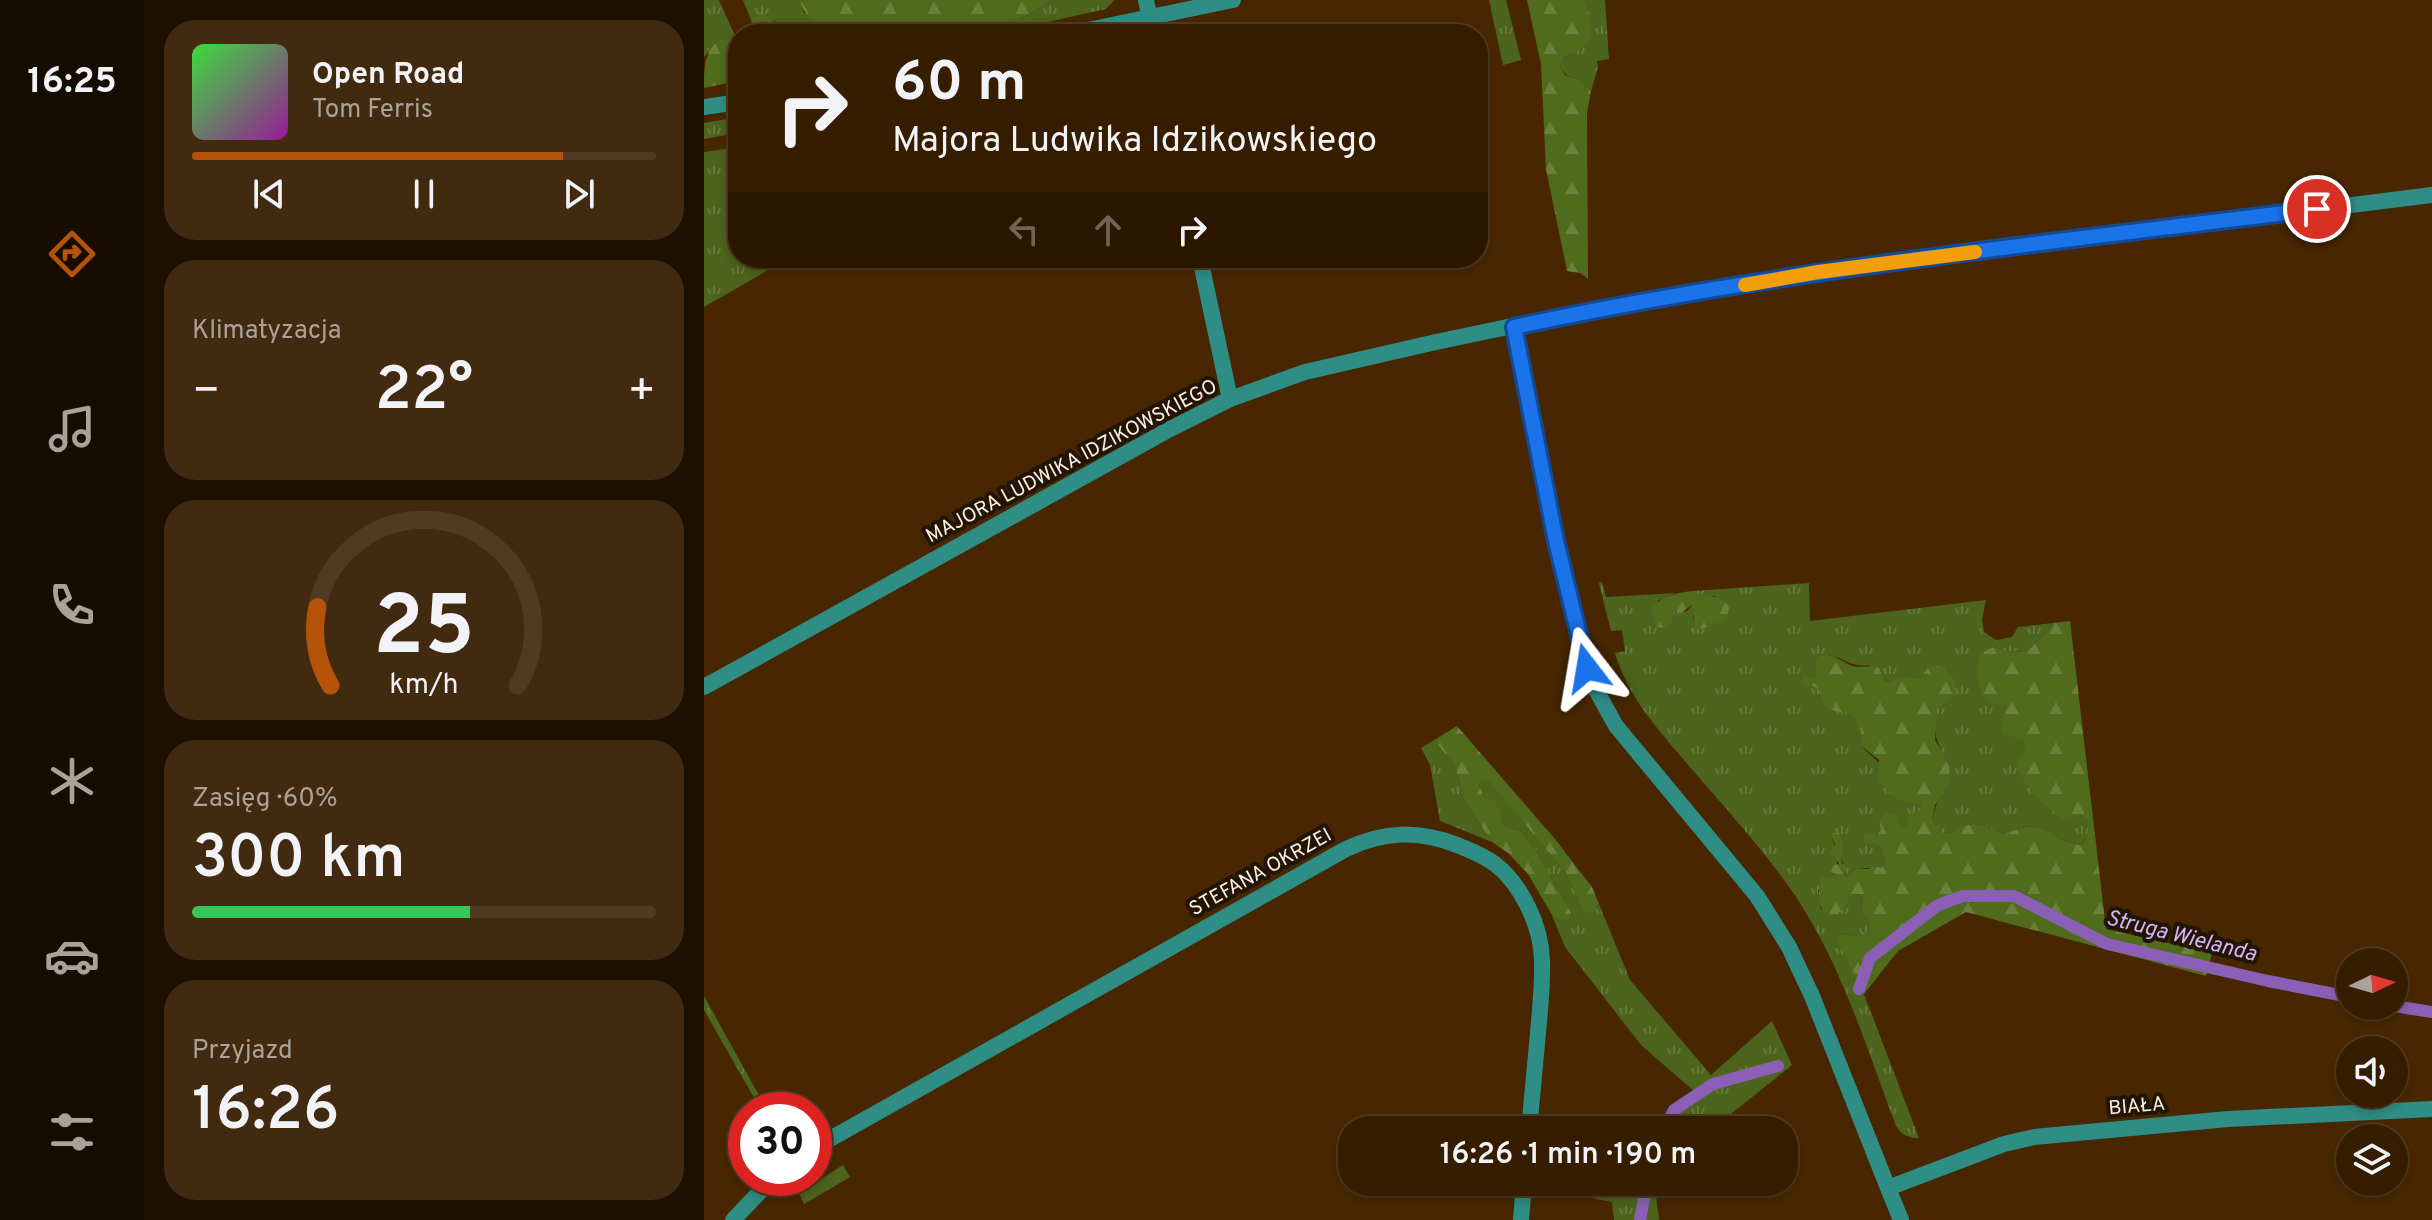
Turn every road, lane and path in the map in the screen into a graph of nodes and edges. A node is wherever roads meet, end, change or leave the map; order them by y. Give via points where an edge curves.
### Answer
1 (1146, 0) edge
2 (1233, 0) edge
3 (1151, 24) edge
4 (1157, 24) edge
5 (728, 103) edge
6 (704, 107) edge
7 (2432, 195) edge
8 (1202, 268) edge
9 (1514, 327) junction
10 (1230, 399) junction
11 (704, 687) edge
12 (2432, 1109) edge
13 (1530, 1116) edge
14 (832, 1138) edge
15 (1888, 1188) junction
16 (756, 1196) edge
17 (1523, 1196) edge
18 (733, 1220) edge
19 (1521, 1220) edge
20 (1901, 1220) edge

1 - 3 street
2 - 4 street
5 - 6 street
7 - 9 street, MAJORA LUDWIKA IDZIKOWSKIEGO via 1818,272
8 - 10 street
9 - 10 street, MAJORA LUDWIKA IDZIKOWSKIEGO via 1305,372
9 - 15 street via 1556,541 1595,688 1621,733 1778,926 1812,996
10 - 11 street, MAJORA LUDWIKA IDZIKOWSKIEGO
12 - 15 street, BIAŁA via 2228,1119 2034,1137
13 - 14 street, STEFANA OKRZEI via 1543,974 1527,905 1492,862 1445,841 1399,833 1346,849
15 - 20 street
16 - 18 street
17 - 19 street

